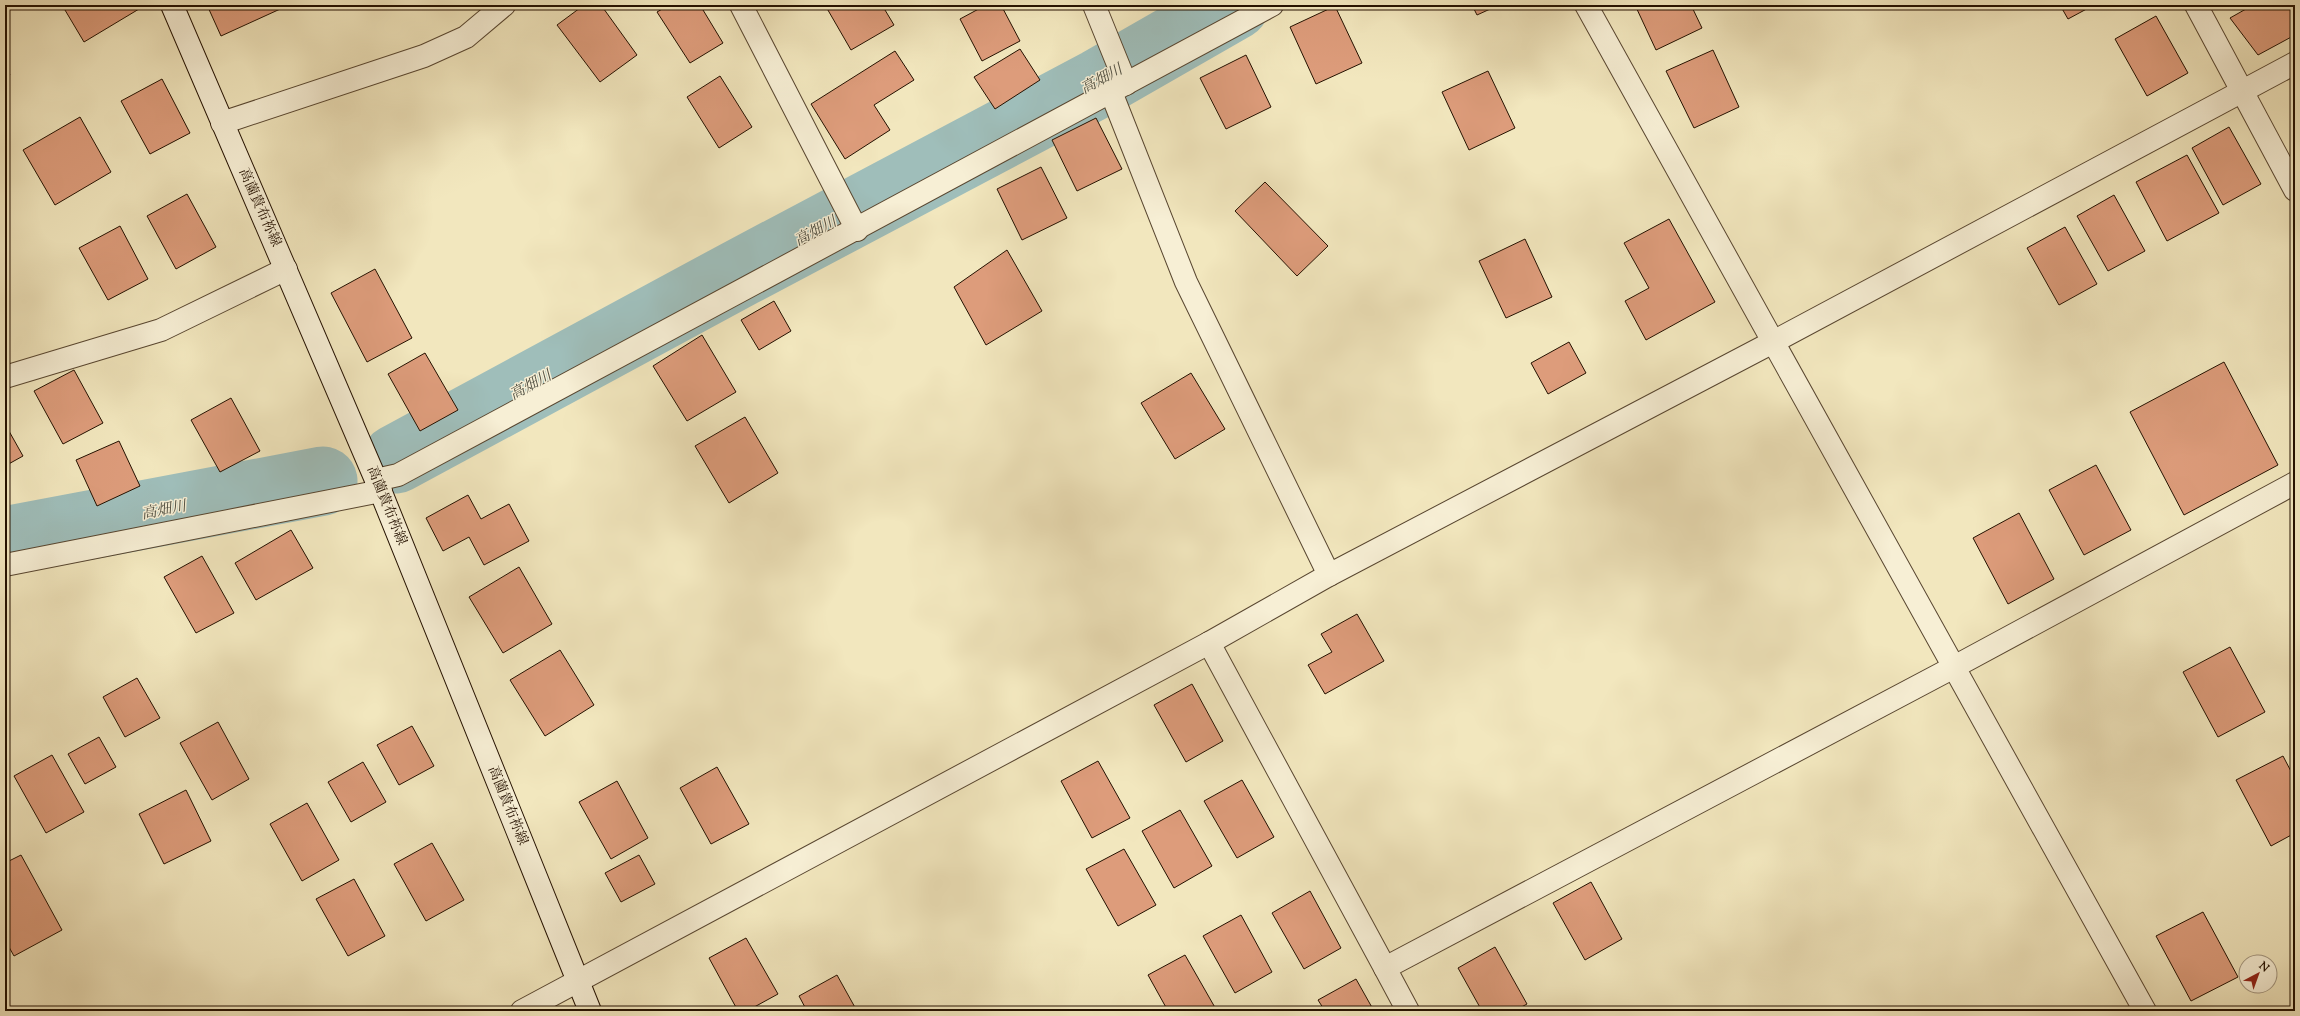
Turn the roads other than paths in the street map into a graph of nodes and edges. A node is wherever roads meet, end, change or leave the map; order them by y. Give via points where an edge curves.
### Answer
1 (172, 5) edge
2 (504, 5) edge
3 (741, 5) edge
4 (1094, 5) edge
5 (1272, 5) edge
6 (1586, 5) edge
7 (2196, 5) edge
8 (2295, 63) edge
9 (1119, 78) junction
10 (2243, 92) junction
11 (222, 123) junction
12 (2295, 190) edge
13 (851, 218) junction
14 (286, 269) junction
15 (1773, 342) junction
16 (5, 377) edge
17 (2295, 483) edge
18 (379, 485) junction
19 (5, 565) edge
20 (1329, 575) junction
21 (1209, 643) junction
22 (1954, 667) junction
23 (1385, 968) junction
24 (578, 982) junction
25 (522, 1011) edge
26 (590, 1011) edge
27 (1408, 1011) edge
28 (2145, 1011) edge

1 - 11 street, 高薗貴布祢線
2 - 11 street via 466,37 424,56
3 - 13 street
4 - 9 street
5 - 9 street
6 - 15 street
7 - 10 street
8 - 10 street
9 - 13 street
9 - 20 street via 1186,282
10 - 12 street
10 - 15 street
11 - 14 street, 高薗貴布祢線
13 - 18 street
14 - 16 street via 161,330
14 - 18 street, 高薗貴布祢線
15 - 20 street
15 - 22 street
17 - 22 street
18 - 19 street
18 - 24 street, 高薗貴布祢線
20 - 21 street
21 - 23 street
21 - 24 street via 815,852
22 - 23 street
22 - 28 street
23 - 27 street
24 - 25 street
24 - 26 street, 高薗貴布祢線

